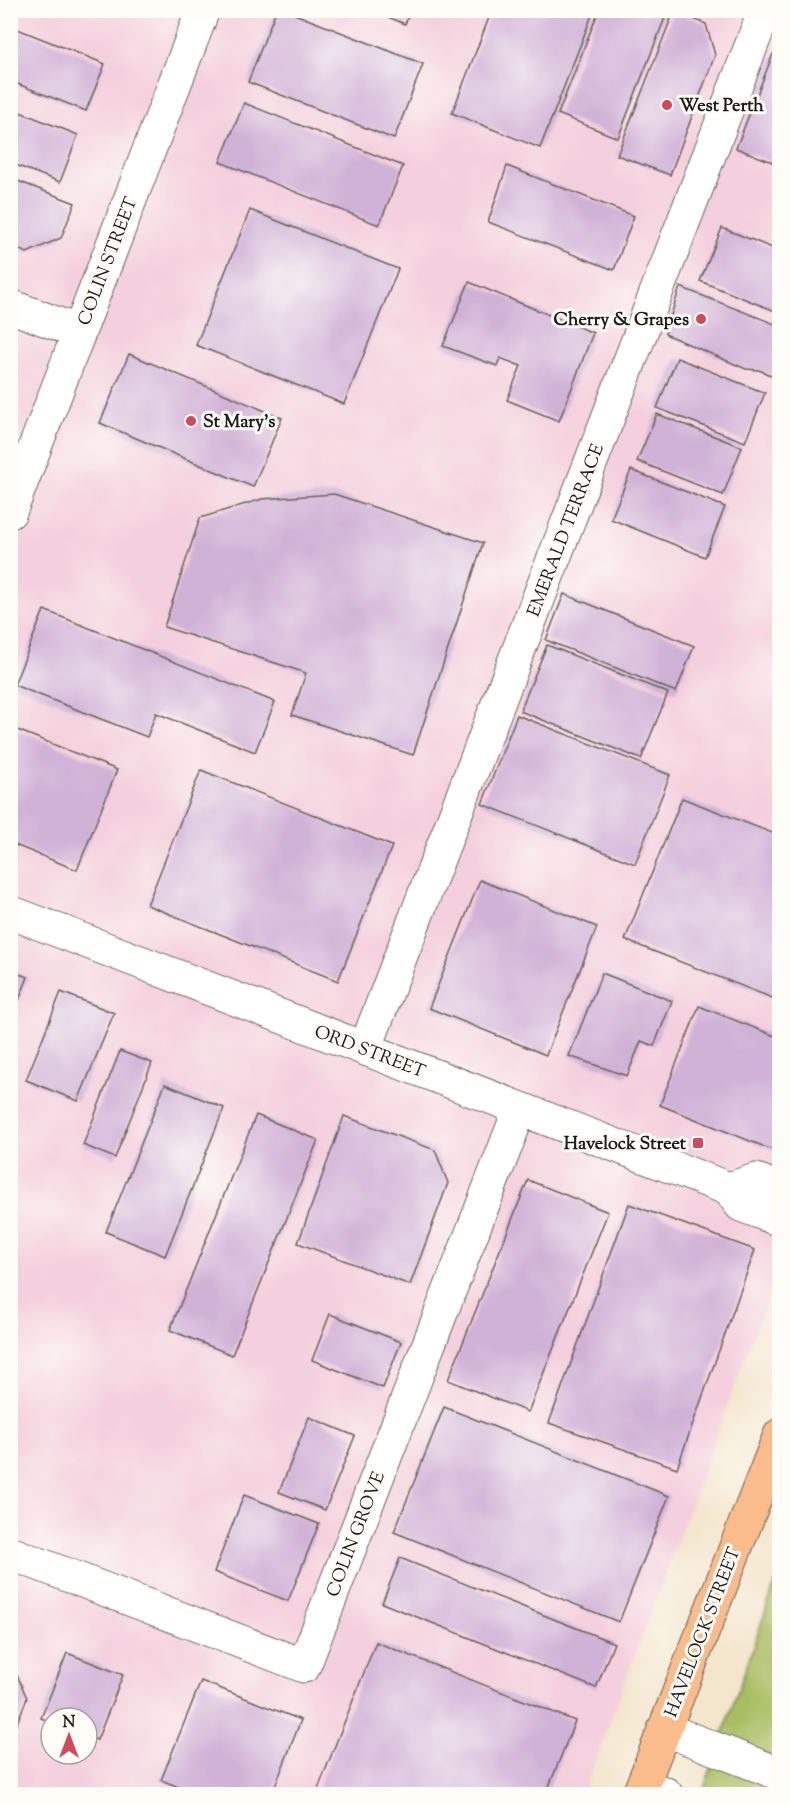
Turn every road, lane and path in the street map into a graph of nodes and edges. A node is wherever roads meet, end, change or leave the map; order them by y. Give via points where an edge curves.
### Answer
1 (203, 10) edge
2 (765, 10) edge
3 (10, 306) edge
4 (79, 332) junction
5 (10, 512) edge
6 (10, 912) edge
7 (364, 1049) junction
8 (520, 1109) junction
9 (729, 1189) junction
10 (780, 1189) edge
11 (780, 1220) edge
12 (780, 1435) edge
13 (10, 1553) edge
14 (664, 1729) junction
15 (780, 1774) edge
16 (649, 1791) edge

1 - 4 street, COLIN STREET
2 - 7 street, EMERALD TERRACE
3 - 4 street
4 - 5 street, COLIN STREET
6 - 7 street, ORD STREET
7 - 8 street, ORD STREET
8 - 9 street, ORD STREET
8 - 13 street, COLIN GROVE via 304,1666
9 - 10 street via 756,1180
9 - 11 street, ORD STREET via 741,1205
12 - 14 main road, HAVELOCK STREET
14 - 15 street
14 - 16 main road, HAVELOCK STREET

